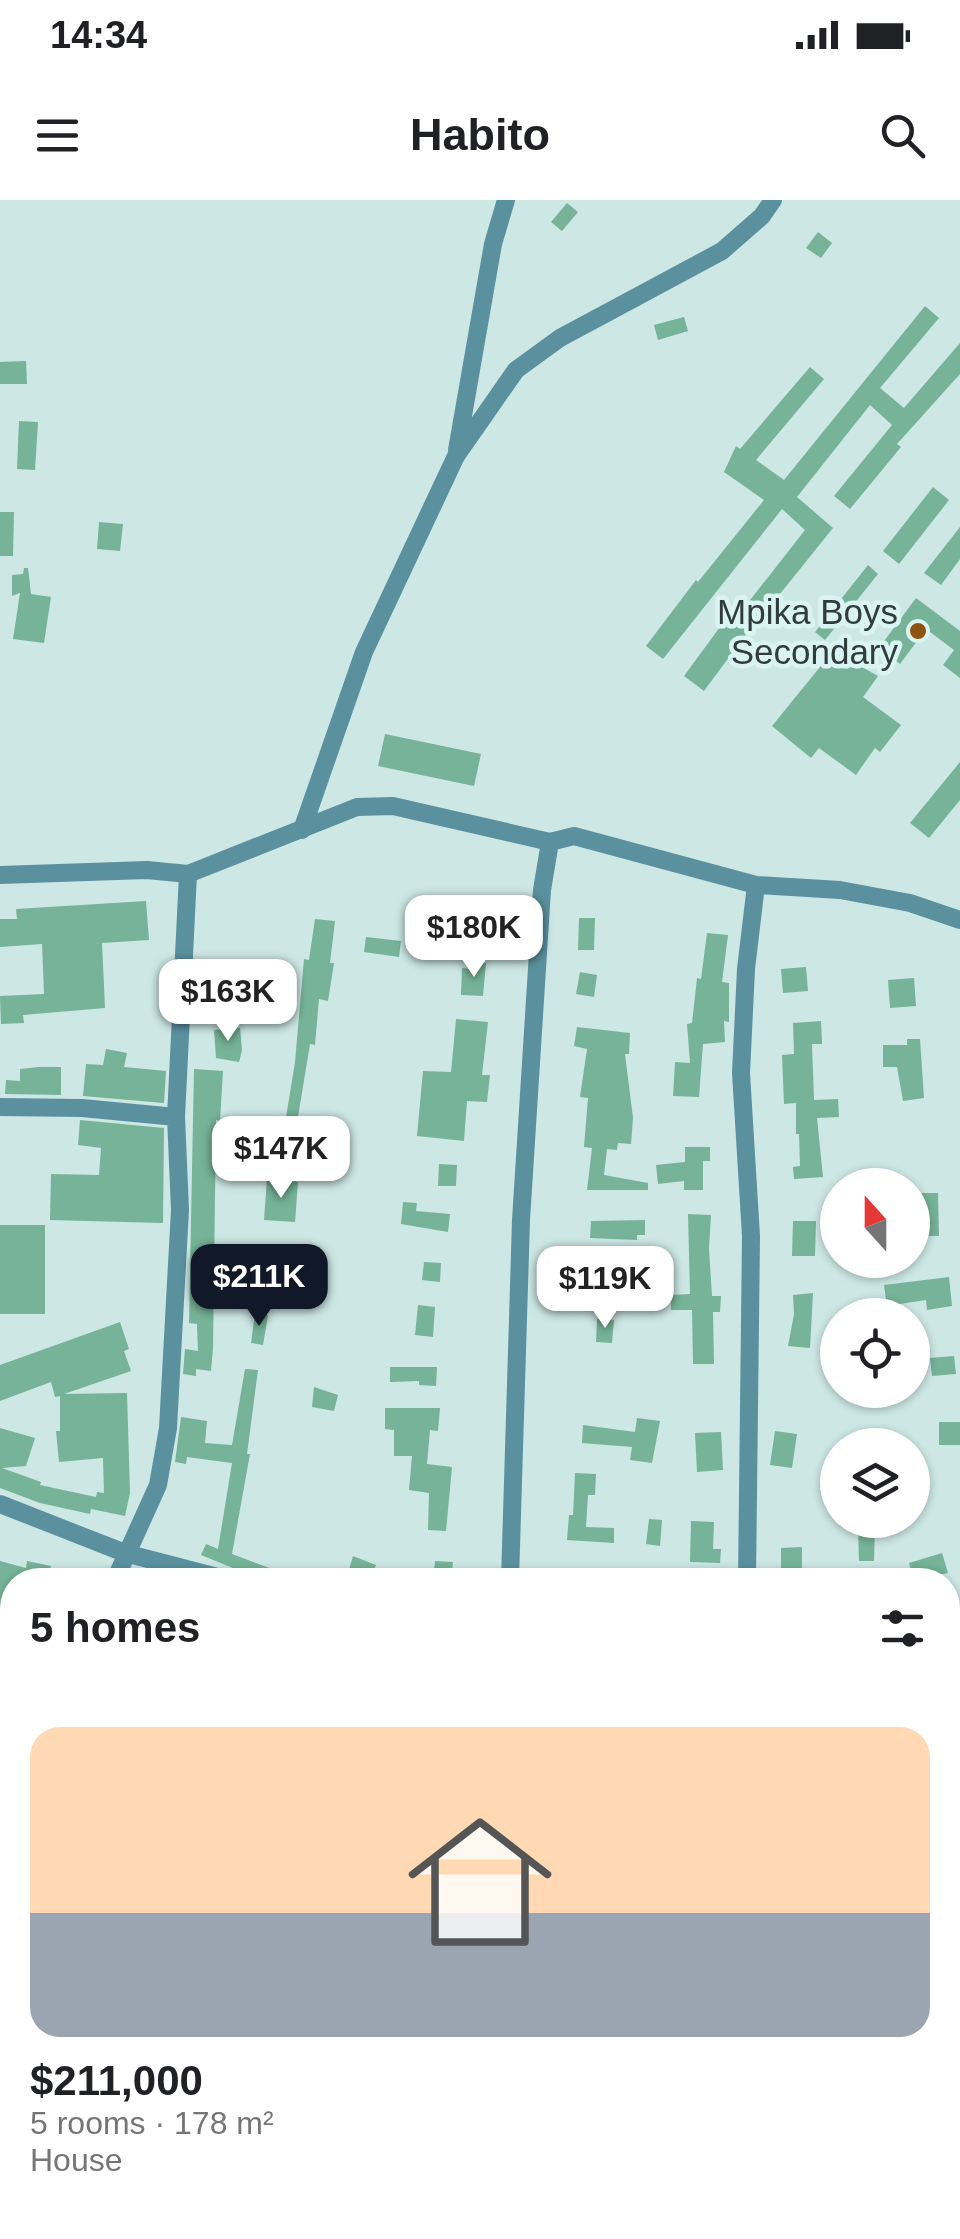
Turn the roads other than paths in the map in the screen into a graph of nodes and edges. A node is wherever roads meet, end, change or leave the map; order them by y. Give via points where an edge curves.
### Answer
1 (506, 200) edge
2 (773, 200) edge
3 (456, 456) junction
4 (302, 830) junction
5 (550, 842) junction
6 (188, 874) junction
7 (0, 875) edge
8 (756, 885) junction
9 (960, 920) edge
10 (0, 1107) edge
11 (176, 1117) junction
12 (0, 1504) edge
13 (125, 1553) junction
14 (119, 1568) edge
15 (183, 1568) edge
16 (510, 1568) edge
17 (747, 1568) edge

1 - 3 street
2 - 3 street via 722,251 560,338 516,370
3 - 4 street via 364,652
4 - 5 street via 356,807 393,806
4 - 6 street
5 - 8 street via 574,836
5 - 16 street via 521,1220
6 - 7 street
6 - 11 street
8 - 9 street via 840,890
8 - 17 street via 741,1072 751,1236
10 - 11 street
11 - 13 street via 180,1210 168,1428 158,1484
12 - 13 street
13 - 14 street
13 - 15 street

